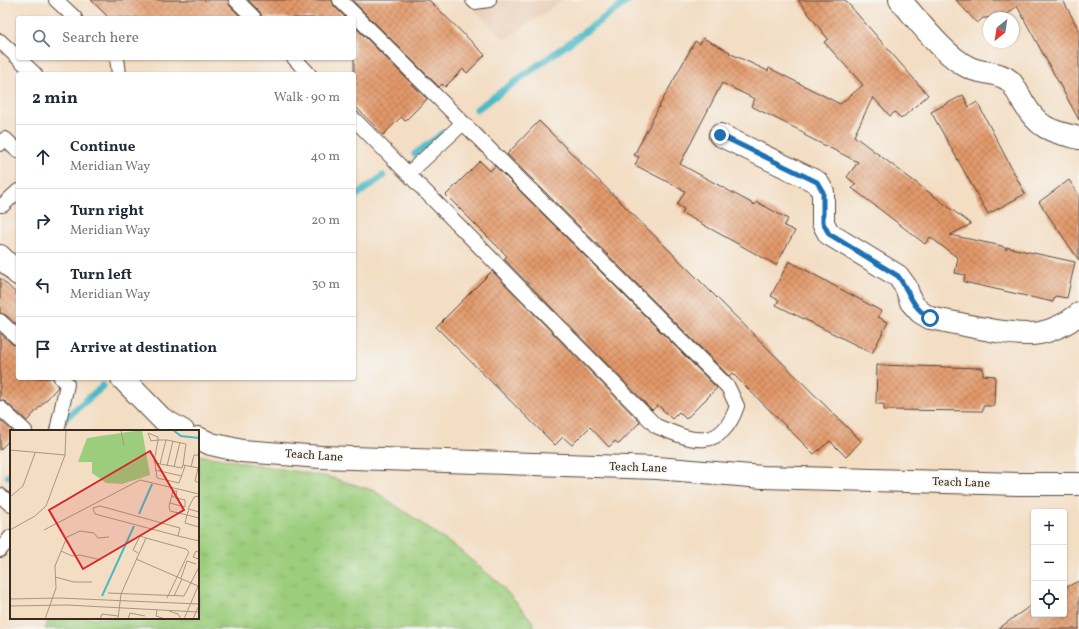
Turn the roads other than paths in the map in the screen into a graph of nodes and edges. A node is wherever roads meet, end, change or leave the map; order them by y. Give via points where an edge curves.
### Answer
1 (56, 0) edge
2 (236, 0) edge
3 (340, 0) edge
4 (473, 0) edge
5 (489, 0) edge
6 (900, 0) edge
7 (73, 16) edge
8 (252, 16) edge
9 (0, 41) edge
10 (16, 56) edge
11 (20, 60) edge
12 (117, 60) edge
13 (296, 60) edge
14 (33, 72) edge
15 (119, 72) edge
16 (307, 72) edge
17 (356, 121) edge
18 (463, 123) junction
19 (720, 135) dead end
20 (1079, 138) edge
21 (2, 139) edge
22 (16, 150) edge
23 (408, 174) junction
24 (16, 193) edge
25 (0, 205) edge
26 (0, 256) edge
27 (16, 272) edge
28 (1079, 314) edge
29 (0, 321) edge
30 (16, 336) edge
31 (63, 380) edge
32 (124, 380) edge
33 (0, 408) edge
34 (24, 430) edge
35 (56, 430) edge
36 (181, 430) edge
37 (199, 438) edge
38 (1079, 484) edge
39 (0, 495) edge
40 (10, 503) edge
41 (10, 538) edge
42 (0, 550) edge

1 - 7 lane
2 - 8 lane
3 - 18 lane
4 - 5 lane
6 - 20 street via 954,59 971,69 999,74 1011,82 1037,123 1051,132
9 - 10 lane
11 - 14 lane
12 - 15 lane
13 - 16 lane
17 - 23 lane
18 - 23 lane
18 - 23 lane via 728,387 737,406 731,423 717,436 702,440 681,436 656,426
19 - 28 street via 817,182 823,192 823,223 829,234 898,276 912,302 920,312 930,318 1019,334 1040,333 1061,326
21 - 22 lane
24 - 25 lane
26 - 27 street
29 - 30 lane
31 - 35 lane via 67,384
32 - 36 street via 161,418
33 - 34 lane
37 - 38 street, Teach Lane via 242,451 321,457 657,468 762,477
39 - 40 lane
41 - 42 lane

